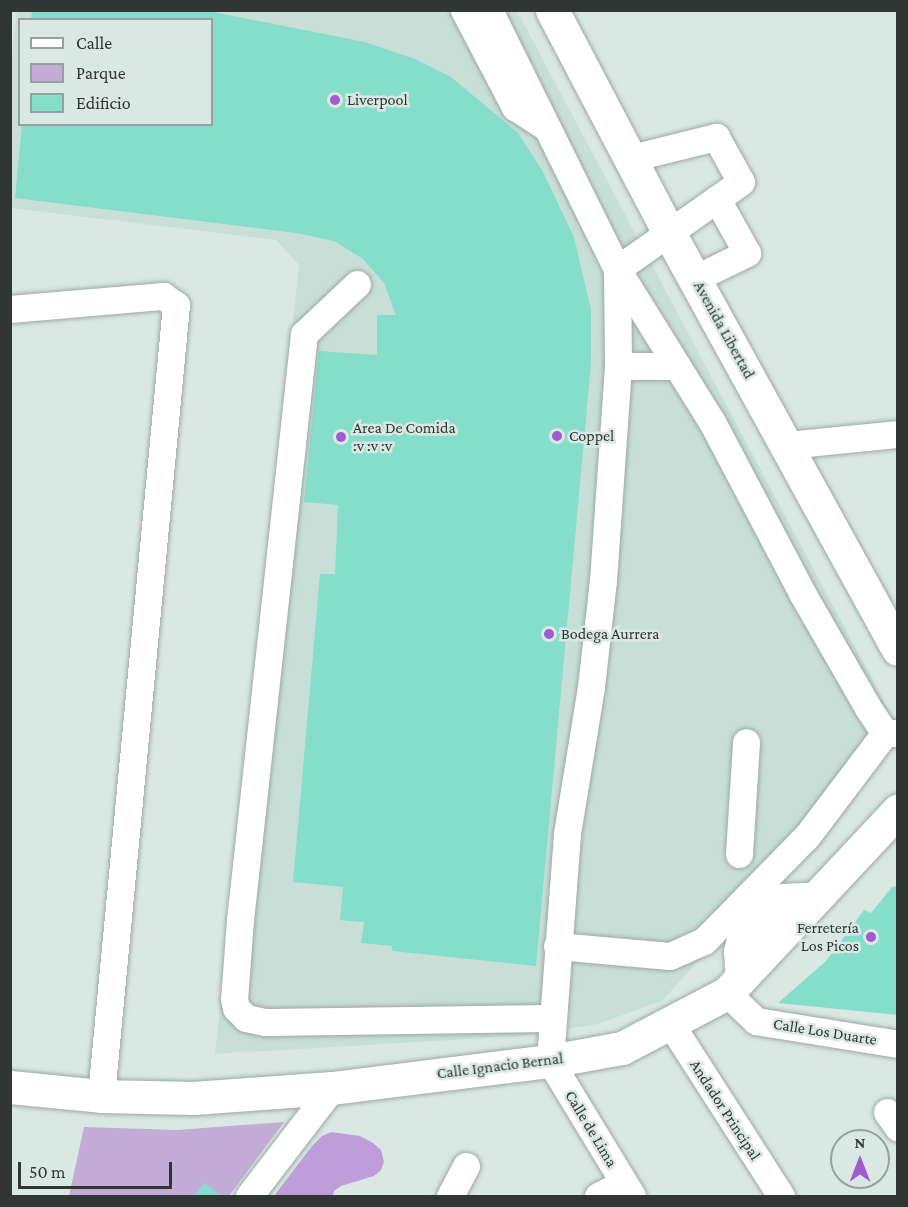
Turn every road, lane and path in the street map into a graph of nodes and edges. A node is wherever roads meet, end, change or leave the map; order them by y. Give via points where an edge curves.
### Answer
1 (464, 10) edge
2 (489, 10) edge
3 (552, 10) edge
4 (547, 128) junction
5 (631, 158) junction
6 (717, 199) junction
7 (668, 231) junction
8 (617, 269) junction
9 (696, 278) junction
10 (357, 284) dead end
11 (10, 309) edge
12 (618, 366) junction
13 (677, 366) junction
14 (897, 434) edge
15 (787, 445) junction
16 (894, 639) edge
17 (891, 733) edge
18 (746, 742) dead end
19 (897, 810) edge
20 (884, 837) edge
21 (739, 854) dead end
22 (557, 946) junction
23 (733, 987) junction
24 (551, 1018) junction
25 (670, 1023) junction
26 (897, 1044) edge
27 (550, 1061) junction
28 (10, 1087) edge
29 (332, 1088) junction
30 (101, 1096) junction
31 (466, 1166) dead end
32 (627, 1190) edge
33 (249, 1197) edge
34 (450, 1197) edge
35 (598, 1197) edge
36 (781, 1197) edge

1 - 4 street via 515,107
2 - 4 street
3 - 5 main road, Avenida Libertad
4 - 8 street
5 - 6 street via 716,137 741,182
5 - 7 main road, Avenida Libertad
6 - 7 street
6 - 9 street via 747,253
7 - 8 street
7 - 9 main road, Avenida Libertad
8 - 12 street
8 - 13 street
9 - 15 main road, Avenida Libertad
10 - 24 street via 304,334 240,920 236,1008 246,1018 265,1022
11 - 30 street via 163,296 176,305
12 - 13 street
12 - 22 street via 603,580 591,687 567,834
13 - 17 street via 712,422 832,647
14 - 15 street
15 - 16 main road, Avenida Libertad
17 - 22 street via 807,836 704,941 670,956
18 - 21 street
19 - 20 main road, Calle Ignacio Bernal
20 - 23 main road, Calle Ignacio Bernal via 818,895
22 - 24 street
23 - 25 main road, Calle Ignacio Bernal
23 - 26 street, Calle Los Duarte via 756,1021
24 - 27 street
25 - 27 main road, Calle Ignacio Bernal via 622,1048
25 - 36 street, Andador Principal
27 - 29 main road, Calle Ignacio Bernal
27 - 32 street, Calle de Lima
28 - 30 main road, Calle Ignacio Bernal
29 - 30 main road, Calle Ignacio Bernal via 192,1098
29 - 33 street
31 - 34 street
32 - 35 street

